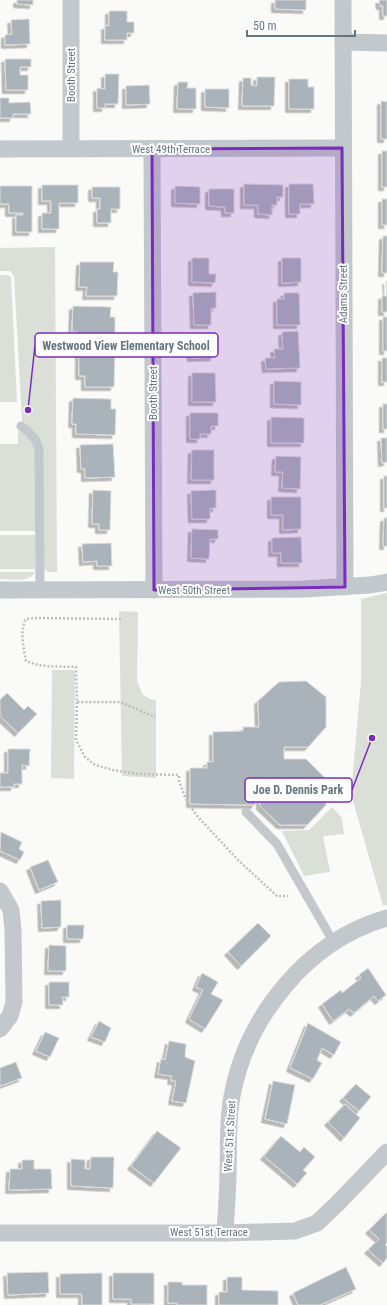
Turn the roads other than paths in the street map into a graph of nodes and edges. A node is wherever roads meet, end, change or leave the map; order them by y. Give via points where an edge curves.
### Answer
1 (71, 0) edge
2 (343, 0) edge
3 (343, 42) junction
4 (387, 42) edge
5 (342, 148) junction
6 (0, 149) edge
7 (71, 149) junction
8 (152, 149) junction
9 (21, 426) dead end
10 (387, 582) edge
11 (345, 587) junction
12 (0, 590) edge
13 (40, 590) junction
14 (154, 590) junction
15 (246, 812) dead end
16 (0, 891) edge
17 (387, 918) edge
18 (334, 943) junction
19 (0, 1029) edge
20 (387, 1152) edge
21 (0, 1233) edge
22 (225, 1233) junction

1 - 7 street, Booth Street
2 - 3 street, Adams Street
3 - 4 street
3 - 5 street, Adams Street
5 - 8 street, West 49th Terrace
5 - 11 street, Adams Street
6 - 7 street, West 49th Terrace
7 - 8 street, West 49th Terrace
8 - 14 street, Booth Street
9 - 13 lane via 33,436 39,450
10 - 11 street, West 50th Street
11 - 14 street, West 50th Street
12 - 13 street, West 50th Street
13 - 14 street, West 50th Street
15 - 18 lane via 277,844
16 - 19 street via 11,910 14,964 14,1002 10,1016
17 - 18 street, West 51st Street via 357,929
18 - 22 street, West 51st Street via 308,962 277,995 253,1033 244,1054 229,1115
20 - 22 street, West 51st Terrace via 317,1223 296,1231
21 - 22 street, West 51st Terrace

